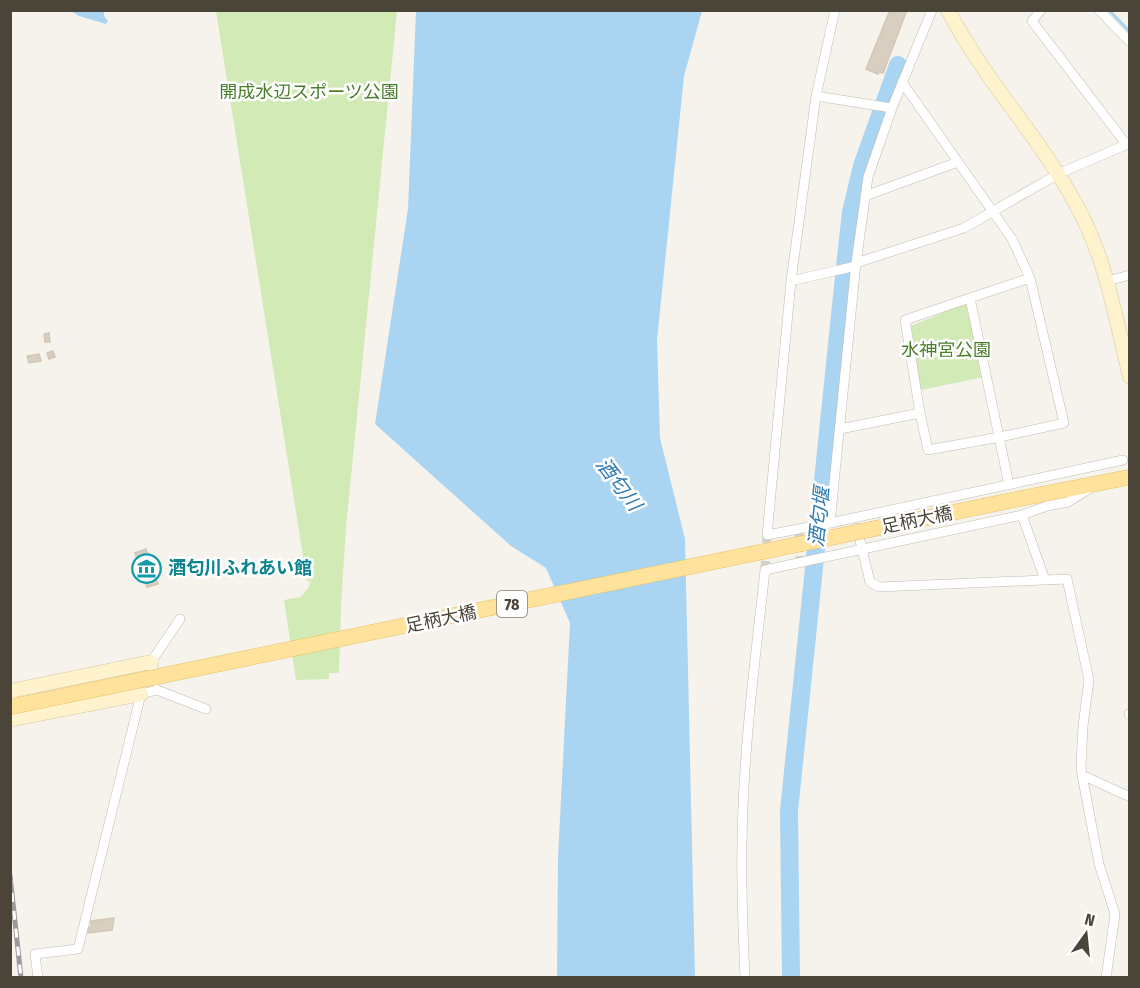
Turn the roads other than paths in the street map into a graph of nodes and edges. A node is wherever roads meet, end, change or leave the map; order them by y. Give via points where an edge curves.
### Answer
1 (835, 10) edge
2 (932, 10) edge
3 (948, 10) edge
4 (1041, 10) edge
5 (1099, 10) edge
6 (1130, 42) edge
7 (903, 81) junction
8 (816, 96) junction
9 (886, 107) junction
10 (1128, 143) edge
11 (958, 162) junction
12 (1058, 174) junction
13 (865, 196) junction
14 (993, 211) junction
15 (850, 266) junction
16 (1130, 275) edge
17 (1030, 278) junction
18 (791, 281) junction
19 (1107, 281) junction
20 (970, 298) junction
21 (1130, 377) edge
22 (920, 413) junction
23 (840, 429) junction
24 (1000, 437) junction
25 (1123, 460) dead end
26 (1130, 477) edge
27 (1099, 483) junction
28 (1009, 485) junction
29 (1022, 515) junction
30 (855, 518) junction
31 (822, 524) junction
32 (862, 550) junction
33 (1045, 580) junction
34 (180, 619) dead end
35 (151, 662) junction
36 (158, 690) junction
37 (10, 691) edge
38 (141, 694) junction
39 (11, 704) edge
40 (206, 709) dead end
41 (1082, 775) junction
42 (1130, 797) edge
43 (38, 978) edge
44 (745, 978) edge
45 (1106, 978) edge

1 - 8 street
2 - 7 street
3 - 12 street via 963,40
4 - 10 street via 1032,21
5 - 6 street
7 - 9 street
7 - 11 street
8 - 9 street
8 - 18 street
9 - 13 street
10 - 12 street
11 - 13 street
11 - 14 street
12 - 14 street
12 - 19 street via 1080,212
13 - 15 street
14 - 15 street via 964,228
14 - 17 street via 1012,239
15 - 18 street
15 - 23 street
16 - 19 street
17 - 20 street
17 - 24 street via 1064,423
18 - 31 street via 767,536
19 - 21 street
20 - 22 street via 905,320
20 - 24 street
22 - 23 street
22 - 24 street via 928,450
23 - 31 street
24 - 28 street
25 - 28 street
26 - 27 main road, 78
27 - 29 street via 1068,502
27 - 39 main road, 足柄大橋 / 78, bridge
28 - 30 street
29 - 32 street
29 - 33 street
30 - 31 street
30 - 32 street
32 - 33 street via 870,582 879,587
32 - 44 street via 765,570 742,843
33 - 41 street via 1067,579 1089,680
34 - 35 street
35 - 36 street
35 - 37 street
36 - 38 street
36 - 40 street
38 - 39 street via 14,718
38 - 43 street via 78,949 32,954
41 - 42 street
41 - 45 street via 1099,864 1115,914

